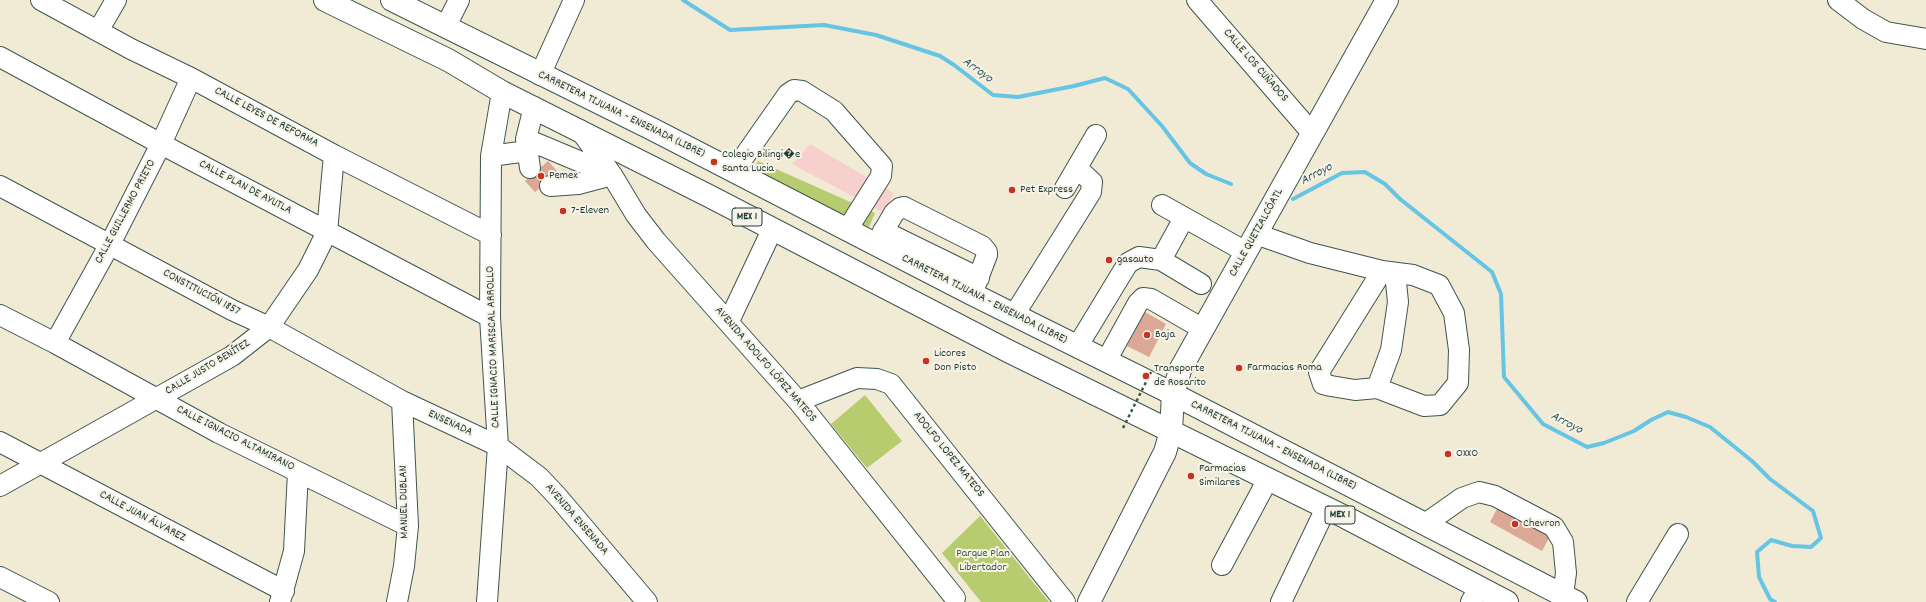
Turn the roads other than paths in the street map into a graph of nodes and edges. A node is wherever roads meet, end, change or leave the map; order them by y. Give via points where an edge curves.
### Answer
1 (42, 0) edge
2 (116, 0) edge
3 (325, 0) edge
4 (392, 0) edge
5 (459, 0) edge
6 (574, 0) edge
7 (1196, 0) edge
8 (1387, 0) edge
9 (1838, 0) edge
10 (446, 26) junction
11 (98, 31) junction
12 (1926, 39) edge
13 (0, 57) edge
14 (448, 60) junction
15 (540, 75) junction
16 (191, 78) junction
17 (502, 92) junction
18 (534, 107) junction
19 (580, 130) junction
20 (1312, 133) junction
21 (1096, 135) dead end
22 (162, 144) junction
23 (527, 152) junction
24 (334, 155) junction
25 (491, 156) junction
26 (1077, 168) junction
27 (734, 171) junction
28 (612, 175) junction
29 (0, 186) edge
30 (550, 186) dead end
31 (1065, 188) dead end
32 (1162, 205) dead end
33 (1184, 218) junction
34 (772, 230) junction
35 (847, 230) junction
36 (327, 232) junction
37 (491, 235) junction
38 (880, 238) junction
39 (1251, 243) junction
40 (110, 244) junction
41 (1161, 260) junction
42 (1388, 272) junction
43 (1201, 284) dead end
44 (975, 286) junction
45 (0, 315) edge
46 (1014, 315) junction
47 (490, 317) junction
48 (729, 322) junction
49 (269, 327) junction
50 (1203, 329) junction
51 (55, 343) junction
52 (1077, 347) junction
53 (1106, 361) junction
54 (1377, 388) junction
55 (1173, 394) junction
56 (155, 399) junction
57 (402, 401) junction
58 (798, 401) junction
59 (1171, 431) junction
60 (0, 442) edge
61 (498, 446) junction
62 (41, 463) junction
63 (298, 472) junction
64 (1268, 479) junction
65 (0, 486) edge
66 (1326, 508) junction
67 (1425, 524) junction
68 (408, 526) junction
69 (1678, 534) dead end
70 (1222, 565) dead end
71 (0, 578) edge
72 (1475, 595) edge
73 (282, 597) edge
74 (1569, 599) edge
75 (957, 600) edge
76 (49, 602) edge
77 (397, 602) edge
78 (487, 602) edge
79 (647, 602) edge
80 (1065, 602) edge
81 (1089, 602) edge
82 (1281, 602) edge
83 (1507, 602) edge
84 (1637, 602) edge

1 - 11 street, CALLE LEYES DE REFORMA
2 - 11 street
3 - 14 main road, MEX 1
4 - 10 main road, CARRETERA TIJUANA - ENSENADA (LIBRE) / MEX 1
5 - 10 street
6 - 15 street
7 - 20 street, CALLE LOS CUÑADOS
8 - 20 main road, CALLE QUETZALCÓATL
9 - 12 street via 1886,32
10 - 14 main road
10 - 15 main road, CARRETERA TIJUANA - ENSENADA (LIBRE) / MEX 1
11 - 16 street, CALLE LEYES DE REFORMA
13 - 22 street, CALLE PLAN DE AYUTLA
14 - 17 main road, MEX 1
15 - 27 main road, CARRETERA TIJUANA - ENSENADA (LIBRE) / MEX 1
16 - 22 street, CALLE GUILLERMO PRIETO
16 - 24 street, CALLE LEYES DE REFORMA
17 - 18 main road, MEX 1
17 - 25 street, CALLE IGNACIO MARISCAL ARROLLO
18 - 19 main road, MEX 1
18 - 23 street
19 - 28 street, AVENIDA ADOLFO LÓPEZ MATEOS
19 - 34 main road, MEX 1
20 - 39 main road, CALLE QUETZALCÓATL
21 - 26 street
22 - 36 street, CALLE PLAN DE AYUTLA
22 - 40 street, CALLE GUILLERMO PRIETO
23 - 25 street
23 - 28 street
24 - 36 street, CALLE JUSTO BENÍTEZ
24 - 37 street, CALLE LEYES DE REFORMA
25 - 37 street, CALLE IGNACIO MARISCAL ARROLLO
26 - 31 street
26 - 46 street via 1092,182 1091,192
27 - 35 main road, CARRETERA TIJUANA - ENSENADA (LIBRE) / MEX 1
27 - 35 street via 788,94 794,90 802,91 834,111 882,166 881,176
28 - 30 street via 578,184
28 - 48 street, AVENIDA ADOLFO LÓPEZ MATEOS via 636,215 656,241
29 - 40 street, CONSTITUCIÓN 1857
32 - 33 street
33 - 39 street
33 - 41 street
34 - 48 street
34 - 59 main road, MEX 1
35 - 38 main road, CARRETERA TIJUANA - ENSENADA (LIBRE) / MEX 1
36 - 47 street, CALLE PLAN DE AYUTLA
36 - 49 street, CALLE JUSTO BENÍTEZ via 308,270
37 - 47 street, CALLE IGNACIO MARISCAL ARROLLO
38 - 44 main road, CARRETERA TIJUANA - ENSENADA (LIBRE) / MEX 1
38 - 44 street via 896,210 908,208 985,248 986,259
39 - 42 street via 1310,252
39 - 50 main road, CALLE QUETZALCÓATL
40 - 49 street, CONSTITUCIÓN 1857 via 232,310
40 - 51 street, CALLE GUILLERMO PRIETO
41 - 43 street
41 - 52 street via 1139,257 1128,263
42 - 54 street via 1398,302 1391,350
42 - 54 street via 1319,372 1323,384 1355,390
42 - 54 street via 1413,275 1439,285 1454,313 1459,350 1458,383 1440,405 1424,406
44 - 46 main road, CARRETERA TIJUANA - ENSENADA (LIBRE) / MEX 1
45 - 51 street, CALLE IGNACIO ALTAMIRANO
46 - 52 main road, CARRETERA TIJUANA - ENSENADA (LIBRE) / MEX 1
47 - 61 street, CALLE IGNACIO MARISCAL ARROLLO
48 - 58 street, AVENIDA ADOLFO LÓPEZ MATEOS
49 - 56 street, CALLE JUSTO BENÍTEZ via 232,356
49 - 57 street, CONSTITUCIÓN 1857
50 - 53 street via 1151,299 1144,298 1138,303
50 - 55 main road, CALLE QUETZALCÓATL via 1180,370
51 - 56 street, CALLE IGNACIO ALTAMIRANO
52 - 53 main road, CARRETERA TIJUANA - ENSENADA (LIBRE) / MEX 1
53 - 55 main road, CARRETERA TIJUANA - ENSENADA (LIBRE) / MEX 1
55 - 59 main road, CALLE QUETZALCÓATL
55 - 67 main road, CARRETERA TIJUANA - ENSENADA (LIBRE) / MEX 1
56 - 62 street, CALLE JUSTO BENÍTEZ
56 - 63 street, CALLE IGNACIO ALTAMIRANO
57 - 61 street, ENSENADA
57 - 68 street, MANUEL DUBLAN
58 - 75 street, AVENIDA ADOLFO LÓPEZ MATEOS
58 - 80 street, ADOLFO LOPEZ MATEOS via 857,378 877,379 891,384
59 - 64 main road, MEX 1
59 - 81 main road via 1165,452
60 - 62 street, CALLE JUAN ÁLVAREZ
61 - 78 street, CALLE IGNACIO MARISCAL ARROLLO
61 - 79 street, AVENIDA ENSENADA via 538,477 557,496
62 - 65 street, CALLE JUSTO BENÍTEZ
62 - 73 street, CALLE JUAN ÁLVAREZ
63 - 68 street, CALLE IGNACIO ALTAMIRANO
63 - 73 street via 294,551
64 - 66 main road, MEX 1
64 - 70 street
66 - 72 main road, MEX 1
66 - 82 street
67 - 74 main road, CARRETERA TIJUANA - ENSENADA (LIBRE) / MEX 1
67 - 74 street via 1462,498 1479,492 1501,500 1554,527 1563,542
68 - 77 street, MANUEL DUBLAN
69 - 84 street
71 - 76 street
72 - 83 main road, MEX 1

